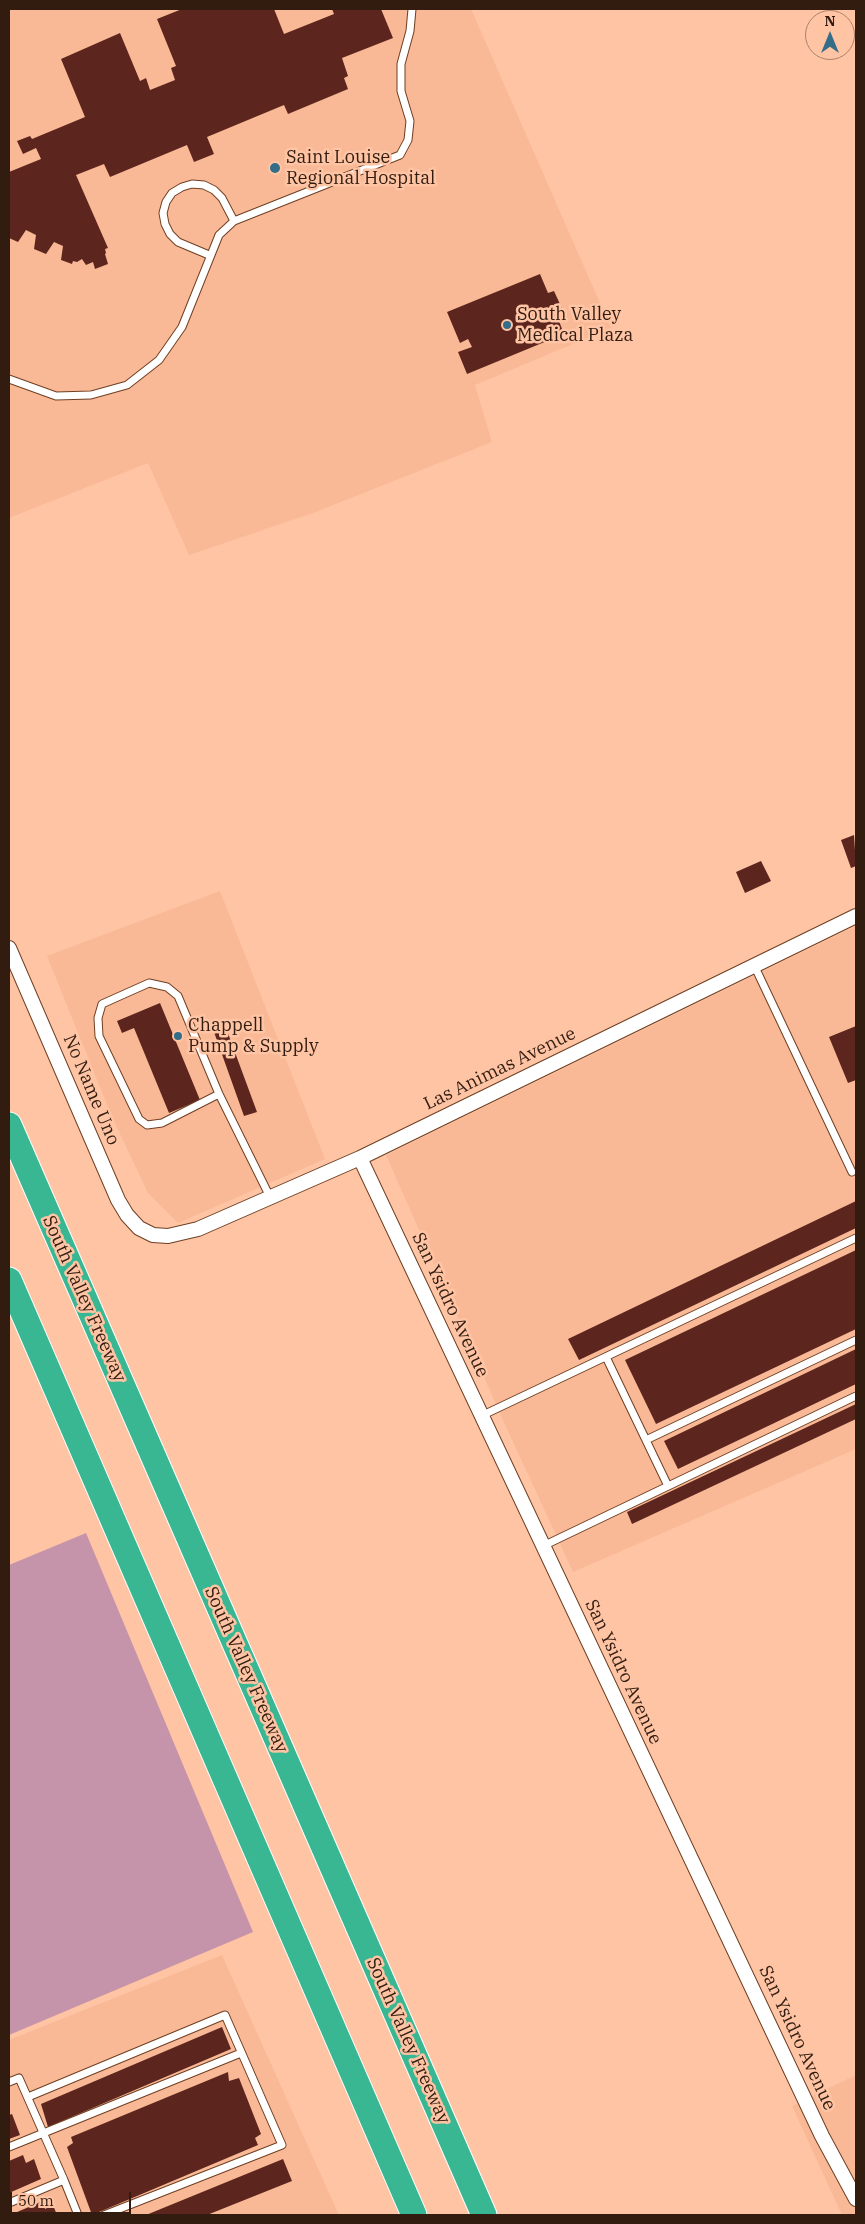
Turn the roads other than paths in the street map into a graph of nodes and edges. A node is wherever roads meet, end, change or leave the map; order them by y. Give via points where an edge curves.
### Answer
1 (412, 9) edge
2 (234, 221) junction
3 (209, 255) junction
4 (9, 379) edge
5 (856, 916) edge
6 (9, 948) edge
7 (754, 965) junction
8 (219, 1094) junction
9 (9, 1124) edge
10 (360, 1158) junction
11 (852, 1172) dead end
12 (270, 1197) junction
13 (153, 1235) joint
14 (856, 1238) edge
15 (9, 1280) edge
16 (856, 1340) edge
17 (606, 1357) junction
18 (856, 1396) edge
19 (482, 1416) junction
20 (646, 1440) junction
21 (668, 1486) junction
22 (543, 1546) junction
23 (241, 2053) junction
24 (9, 2082) edge
25 (28, 2097) junction
26 (44, 2133) junction
27 (9, 2147) edge
28 (64, 2180) junction
29 (856, 2199) edge
30 (9, 2203) edge
31 (78, 2215) edge
32 (104, 2215) edge
33 (414, 2215) edge
34 (484, 2215) edge

1 - 2 lane via 401,64 401,91 410,121 408,140 400,155
2 - 3 lane via 219,235
2 - 3 lane via 222,198 204,185 182,186 172,193 163,213 164,224 178,242
3 - 4 lane via 182,327 159,360 128,385 91,395 56,396
5 - 7 street, Las Animas Avenue
6 - 13 street, No Name Uno via 118,1200 139,1228
7 - 10 street, Las Animas Avenue
7 - 11 lane
8 - 8 lane via 178,996 167,987 149,983 102,1004 98,1018 99,1036 138,1119 147,1125 162,1123
8 - 12 lane
9 - 34 highway, South Valley Freeway
10 - 12 street, Las Animas Avenue
10 - 19 street, San Ysidro Avenue
12 - 13 street, Las Animas Avenue via 198,1229 168,1236
14 - 17 lane
15 - 33 highway
16 - 20 lane
17 - 19 lane
17 - 20 lane
18 - 21 lane
19 - 22 street, San Ysidro Avenue
20 - 21 lane
21 - 22 lane
22 - 29 street, San Ysidro Avenue via 822,2136
23 - 25 lane via 225,2015
23 - 26 lane
23 - 32 lane via 282,2145
24 - 25 lane via 19,2078
25 - 26 lane
26 - 27 lane
26 - 28 lane
28 - 30 lane
28 - 31 lane

